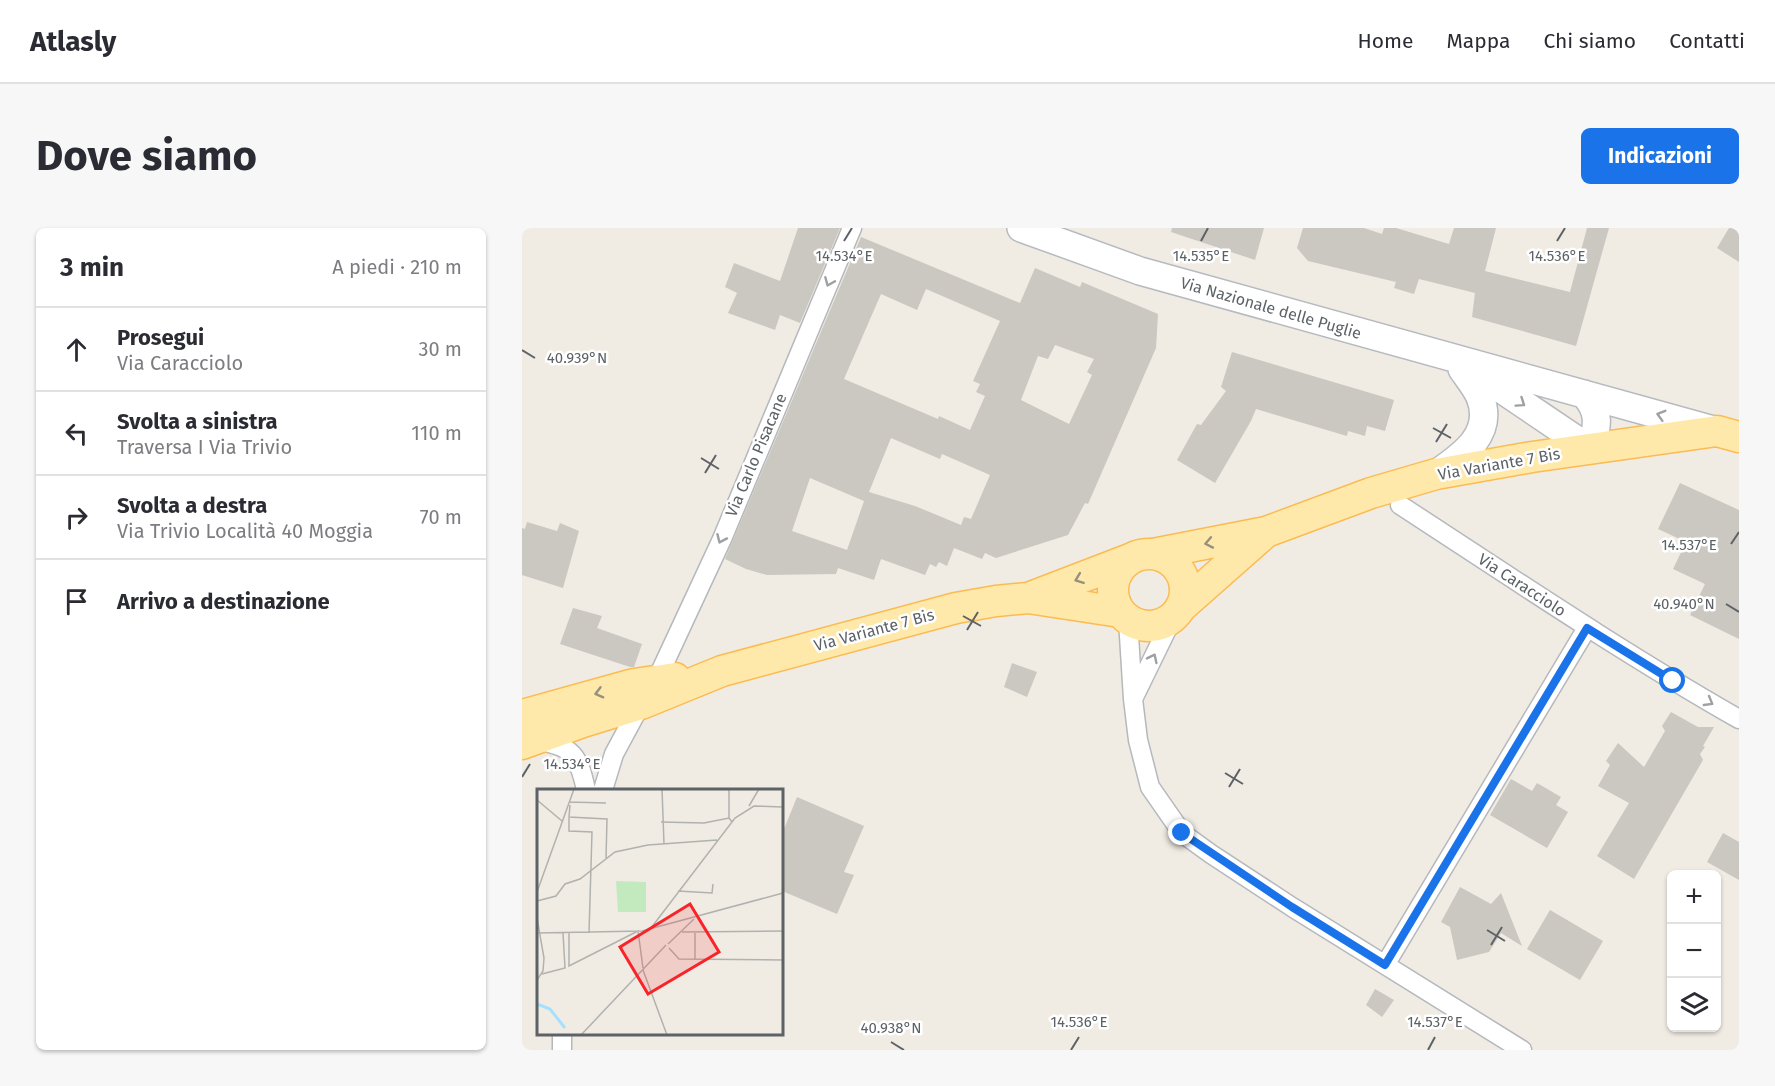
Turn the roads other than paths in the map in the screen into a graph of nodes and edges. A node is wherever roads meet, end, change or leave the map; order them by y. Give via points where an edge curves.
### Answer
1 (852, 228) edge
2 (1040, 230) edge
3 (1455, 358) junction
4 (1584, 394) junction
5 (1728, 434) edge
6 (1590, 449) junction
7 (1436, 474) junction
8 (1400, 505) dead end
9 (1266, 532) junction
10 (1141, 557) junction
11 (1028, 598) junction
12 (1177, 612) junction
13 (1124, 616) junction
14 (1587, 628) junction
15 (649, 692) junction
16 (1133, 699) junction
17 (1739, 719) edge
18 (583, 722) junction
19 (525, 732) edge
20 (614, 754) junction
21 (586, 789) edge
22 (603, 789) edge
23 (1385, 965) junction
24 (562, 1035) edge
25 (561, 1050) edge
26 (1522, 1050) edge

1 -> 15 street, Via Carlo Pisacane via 722,538
2 - 3 main road, Via Nazionale delle Puglie via 1140,272
3 - 4 main road, Via Nazionale delle Puglie
3 -> 6 main road, Via Nazionale delle Puglie
3 - 7 main road via 1481,398 1484,420 1477,439 1462,456
5 -> 4 main road, Via Nazionale delle Puglie
4 - 6 main road via 1593,403 1597,420
5 - 6 main road, Via Variante 7 Bis
6 - 7 main road, Via Variante 7 Bis
7 - 9 main road, Via Variante 7 Bis via 1371,493
8 - 14 street, Via Caracciolo
9 -> 10 main road, Via Variante 7 Bis
9 - 12 main road, Via Variante 7 Bis
10 -> 11 main road, Via Variante 7 Bis
10 - 12 main road via 1164,558 1181,574 1184,597
10 - 13 main road via 1121,567 1115,577 1114,601
11 - 13 main road, Via Variante 7 Bis
11 - 15 main road, Via Variante 7 Bis via 946,611
12 - 13 main road via 1152,626 1139,626
16 -> 12 street
13 - 16 street
14 -> 17 street, Via Caracciolo
14 - 23 street
15 - 18 main road, Via Variante 7 Bis
15 -> 19 main road, Via Variante 7 Bis via 634,684
15 - 20 street, Via Carlo Pisacane
16 - 23 street via 1138,741 1150,787 1182,833
18 - 19 main road, Via Variante 7 Bis
18 - 20 street via 602,728 612,740
19 - 21 street via 566,748 581,768
20 - 22 street, Via Carlo Pisacane
23 - 26 street
24 - 25 street

